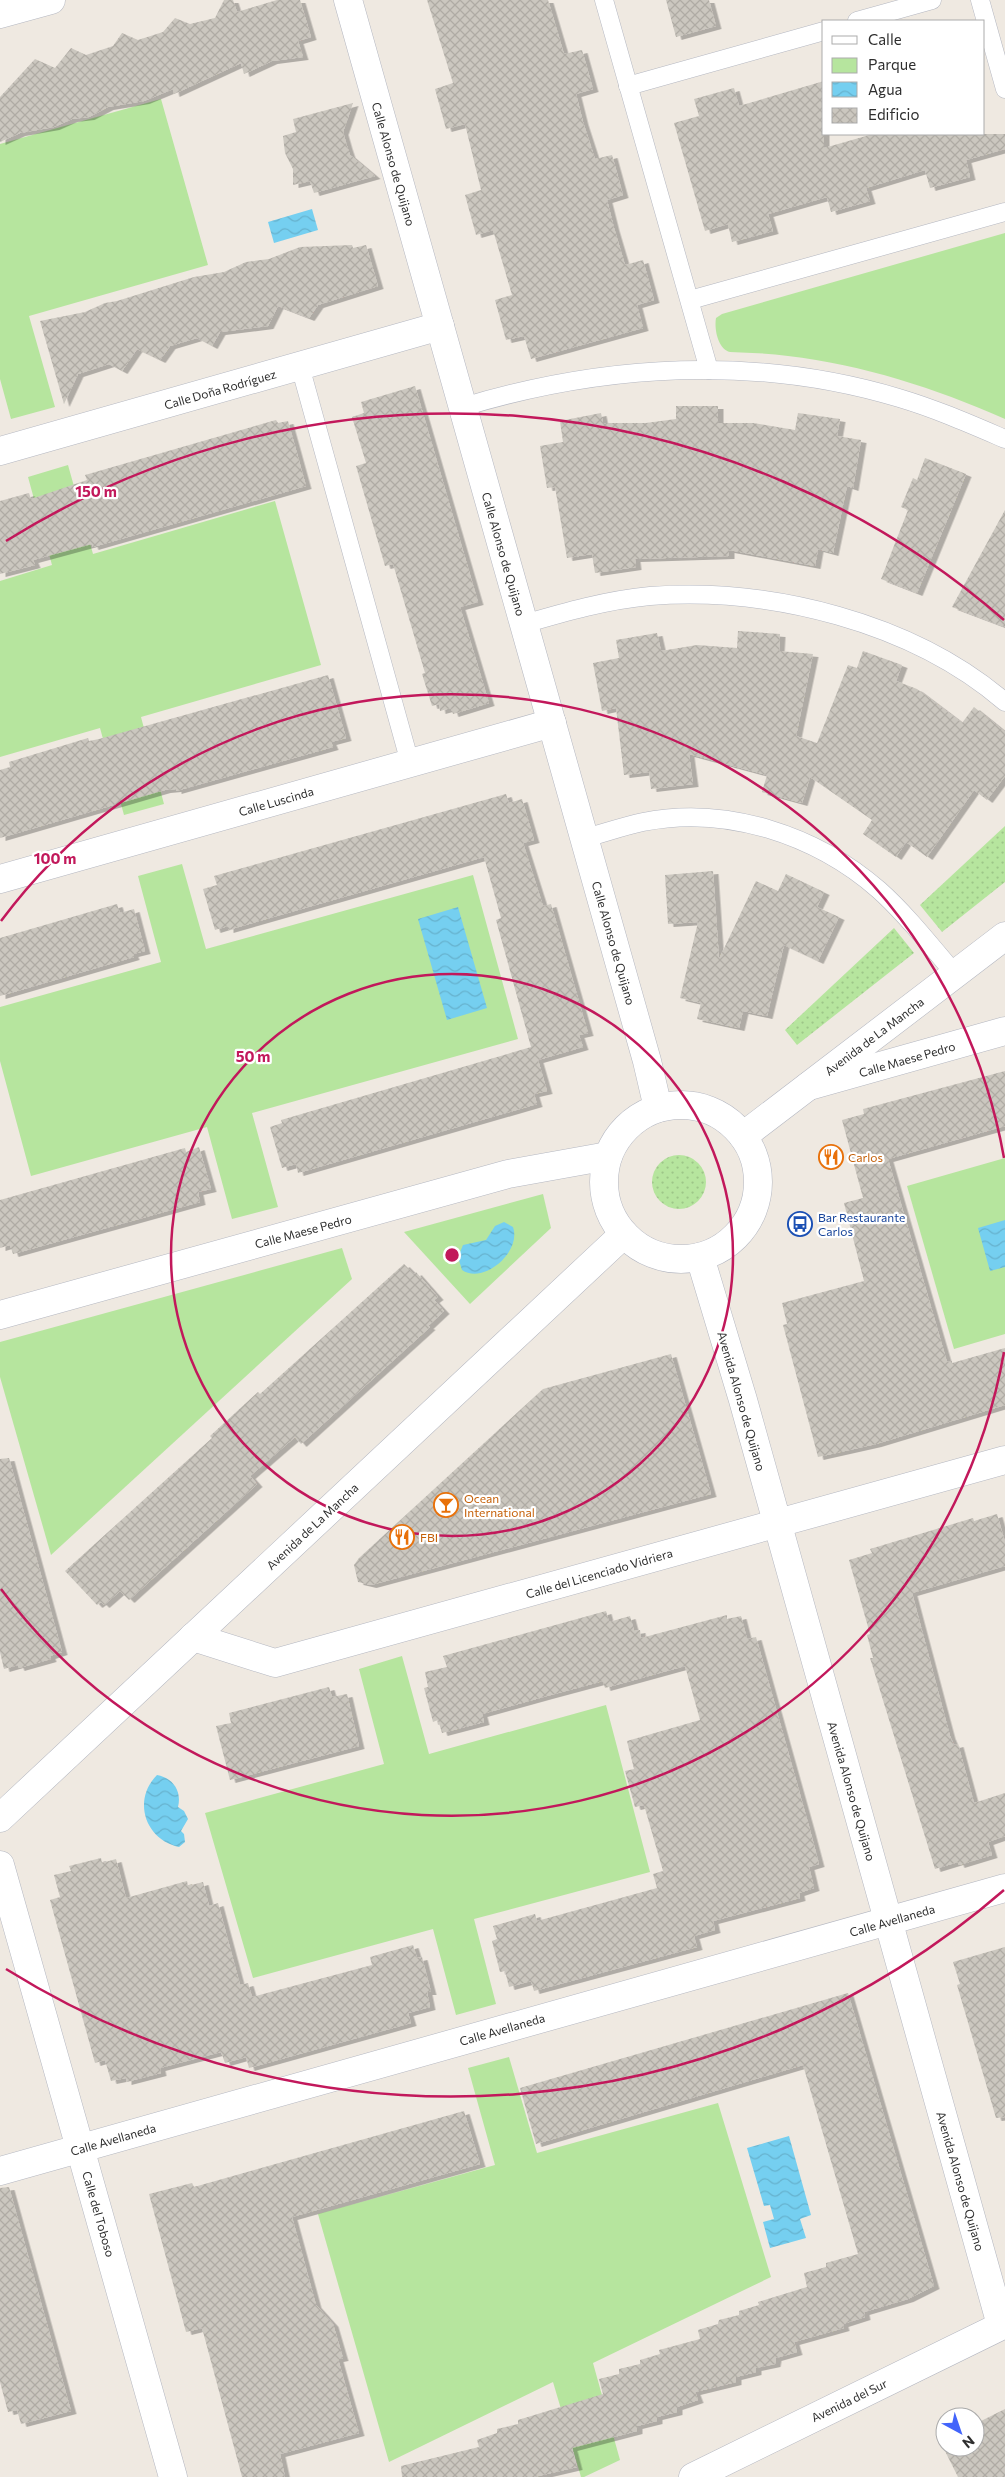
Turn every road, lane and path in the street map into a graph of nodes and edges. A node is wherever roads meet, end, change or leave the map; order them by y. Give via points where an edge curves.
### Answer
1 (51, 0) edge
2 (348, 0) edge
3 (604, 0) edge
4 (932, 0) edge
5 (980, 0) edge
6 (1, 11) edge
7 (861, 20) edge
8 (822, 31) edge
9 (628, 86) junction
10 (1005, 89) edge
11 (1005, 212) edge
12 (690, 300) junction
13 (440, 326) junction
14 (300, 366) junction
15 (709, 370) junction
16 (463, 407) junction
17 (1005, 439) edge
18 (0, 451) edge
19 (524, 624) junction
20 (1005, 702) edge
21 (552, 723) junction
22 (410, 763) junction
23 (585, 838) junction
24 (0, 879) edge
25 (1005, 936) edge
26 (955, 974) junction
27 (1005, 1031) edge
28 (809, 1086) junction
29 (658, 1108) junction
30 (743, 1136) junction
31 (608, 1156) junction
32 (624, 1234) junction
33 (700, 1257) junction
34 (0, 1315) edge
35 (1005, 1460) edge
36 (777, 1524) junction
37 (193, 1637) junction
38 (0, 1818) edge
39 (0, 1865) edge
40 (1005, 1888) edge
41 (888, 1921) junction
42 (81, 2148) junction
43 (0, 2171) edge
44 (1003, 2324) edge
45 (173, 2477) edge
46 (693, 2477) edge

1 - 6 street
2 - 13 street, Calle Alonso de Quijano
3 - 9 lane
4 - 7 lane
5 - 10 lane
8 - 9 lane
9 - 12 lane
11 - 12 lane
12 - 15 lane
13 - 14 street, Calle Doña Rodríguez
13 - 16 street, Calle Alonso de Quijano
14 - 18 street, Calle Doña Rodríguez
14 - 22 lane
15 - 16 lane via 645,371 571,380
15 - 17 lane via 780,374 837,383 898,398
16 - 19 street, Calle Alonso de Quijano
19 - 20 lane via 588,606 648,596 707,595 787,603 832,613 894,636 967,675
19 - 21 street, Calle Alonso de Quijano
21 - 22 street, Calle Luscinda
21 - 23 street, Calle Alonso de Quijano
22 - 24 street, Calle Luscinda
23 - 26 lane via 644,822 686,818 750,824 778,831 846,864 879,890
23 - 29 street, Calle Alonso de Quijano
25 - 26 street, Avenida de La Mancha
26 - 28 street, Avenida de La Mancha
27 - 28 street, Calle Maese Pedro
28 - 30 street, Avenida de La Mancha
29 - 30 street via 678,1104 698,1106 734,1124
29 - 31 street via 628,1126
30 - 33 street via 756,1159 757,1200 749,1219 736,1236 720,1249
31 - 32 street via 604,1183 609,1210
31 - 34 street, Calle Maese Pedro via 508,1174
32 - 33 street via 640,1248 659,1256
32 - 37 street, Avenida de La Mancha
33 - 36 street, Avenida Alonso de Quijano
35 - 36 street, Calle del Licenciado Vidriera
36 - 37 street, Calle del Licenciado Vidriera via 275,1663
36 - 41 street, Avenida Alonso de Quijano
37 - 38 street, Avenida de La Mancha
39 - 42 street, Calle del Toboso
40 - 41 street, Calle Avellaneda
41 - 42 street, Calle Avellaneda
41 - 44 street, Avenida Alonso de Quijano
42 - 43 street, Calle Avellaneda
42 - 45 street, Calle del Toboso
44 - 46 street, Avenida del Sur

